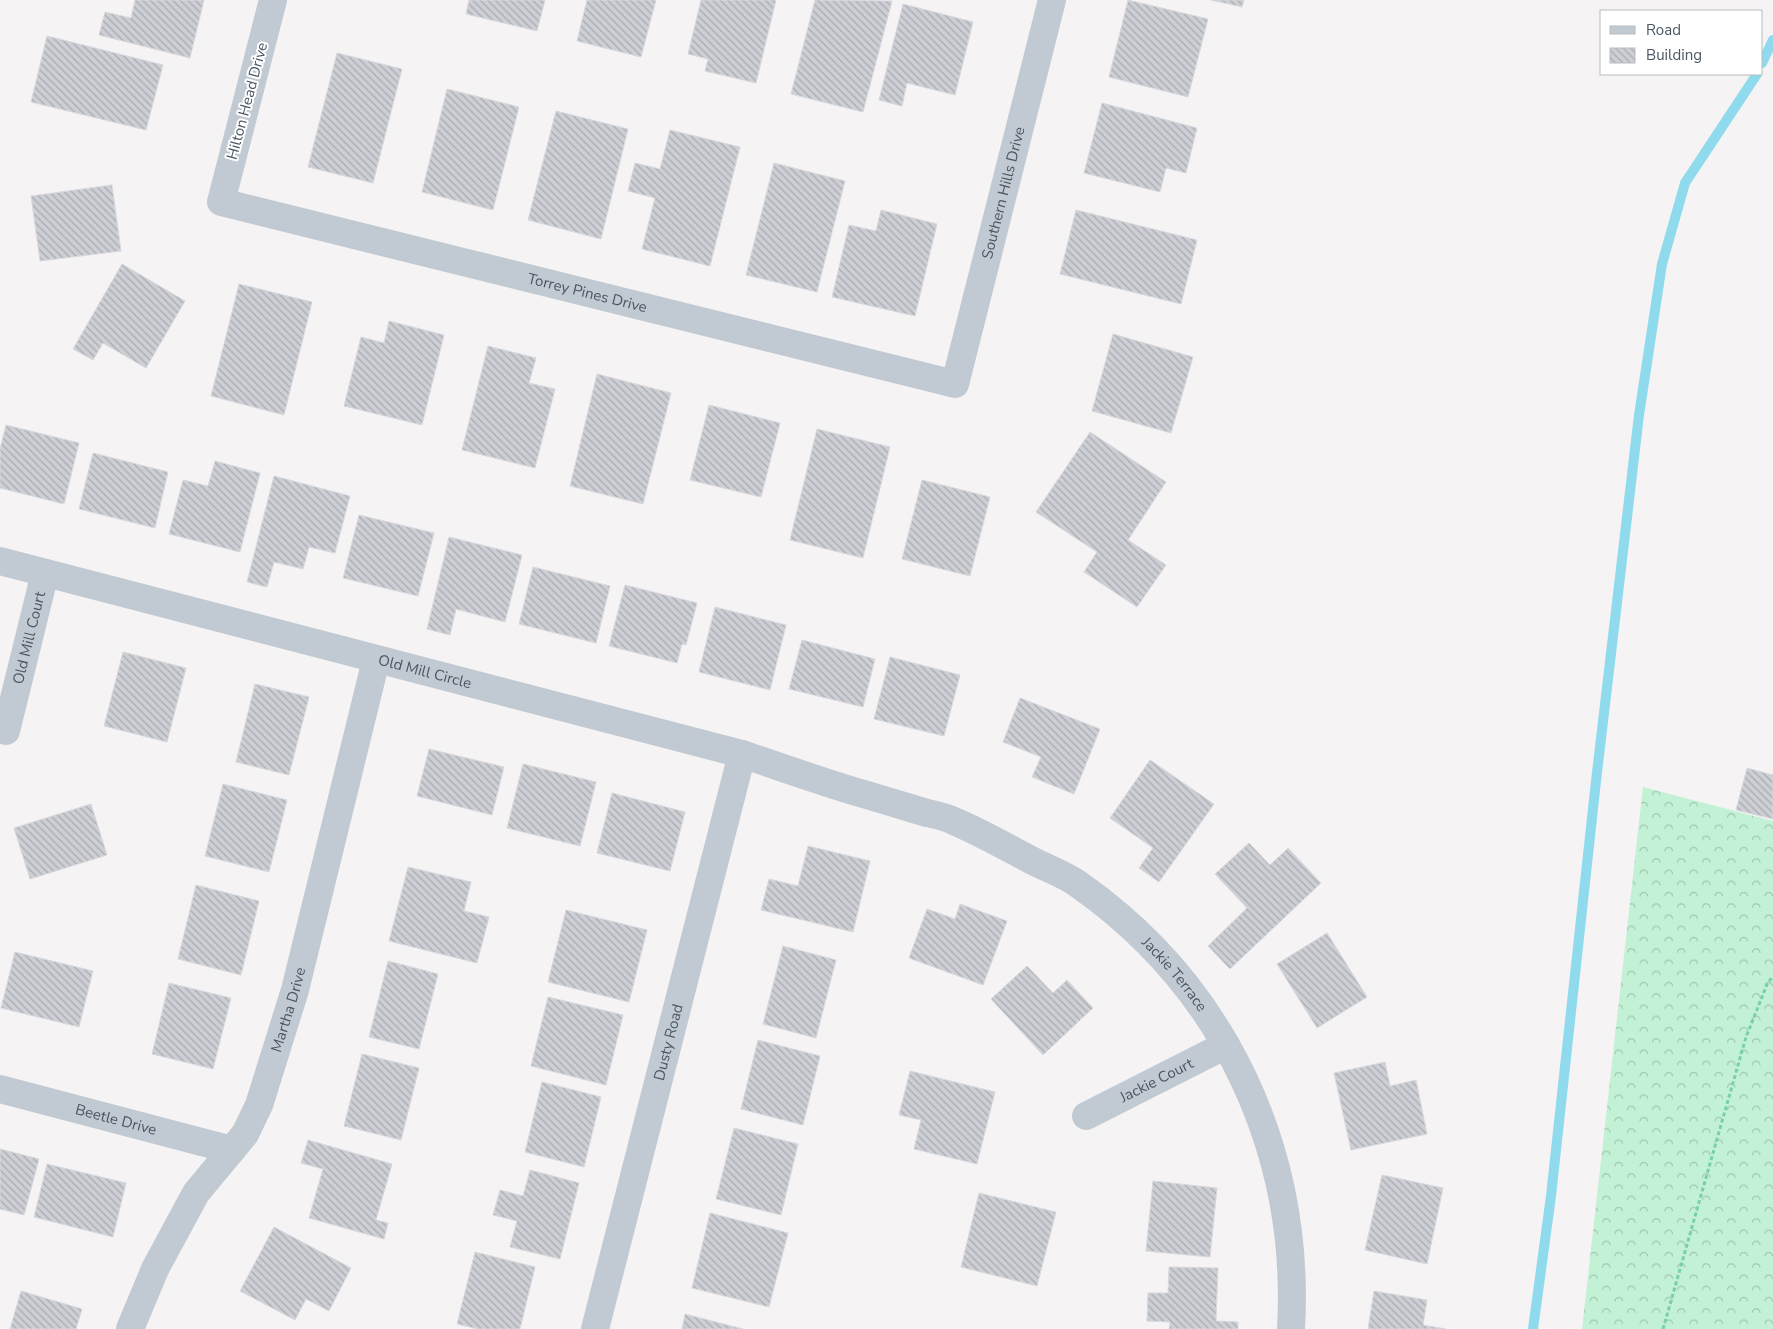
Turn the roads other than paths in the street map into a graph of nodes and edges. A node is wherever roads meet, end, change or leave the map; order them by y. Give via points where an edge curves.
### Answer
1 (273, 0) edge
2 (1052, 0) edge
3 (221, 202) joint
4 (955, 384) joint
5 (0, 561) edge
6 (45, 573) junction
7 (376, 660) junction
8 (6, 731) dead end
9 (742, 754) junction
10 (847, 789) joint
11 (1226, 1045) junction
12 (0, 1089) edge
13 (1086, 1116) dead end
14 (232, 1150) junction
15 (130, 1329) edge
16 (596, 1329) edge
17 (1291, 1329) edge

1 - 3 street, Hilton Head Drive
2 - 4 street, Southern Hills Drive
3 - 4 street, Torrey Pines Drive
5 - 6 street, Old Mill Circle
6 - 7 street, Old Mill Circle
6 - 8 street, Old Mill Court
7 - 9 street, Old Mill Circle
7 - 14 street, Martha Drive via 295,990 260,1105 245,1134
9 - 10 street, Old Mill Circle
9 - 16 street, Dusty Road
10 - 11 street, Jackie Terrace via 954,820 1076,882 1139,934 1167,963
11 - 13 street, Jackie Court
11 - 17 street, Jackie Terrace via 1256,1106 1284,1197 1292,1264
12 - 14 street, Beetle Drive
14 - 15 street, Martha Drive via 196,1193 155,1269

